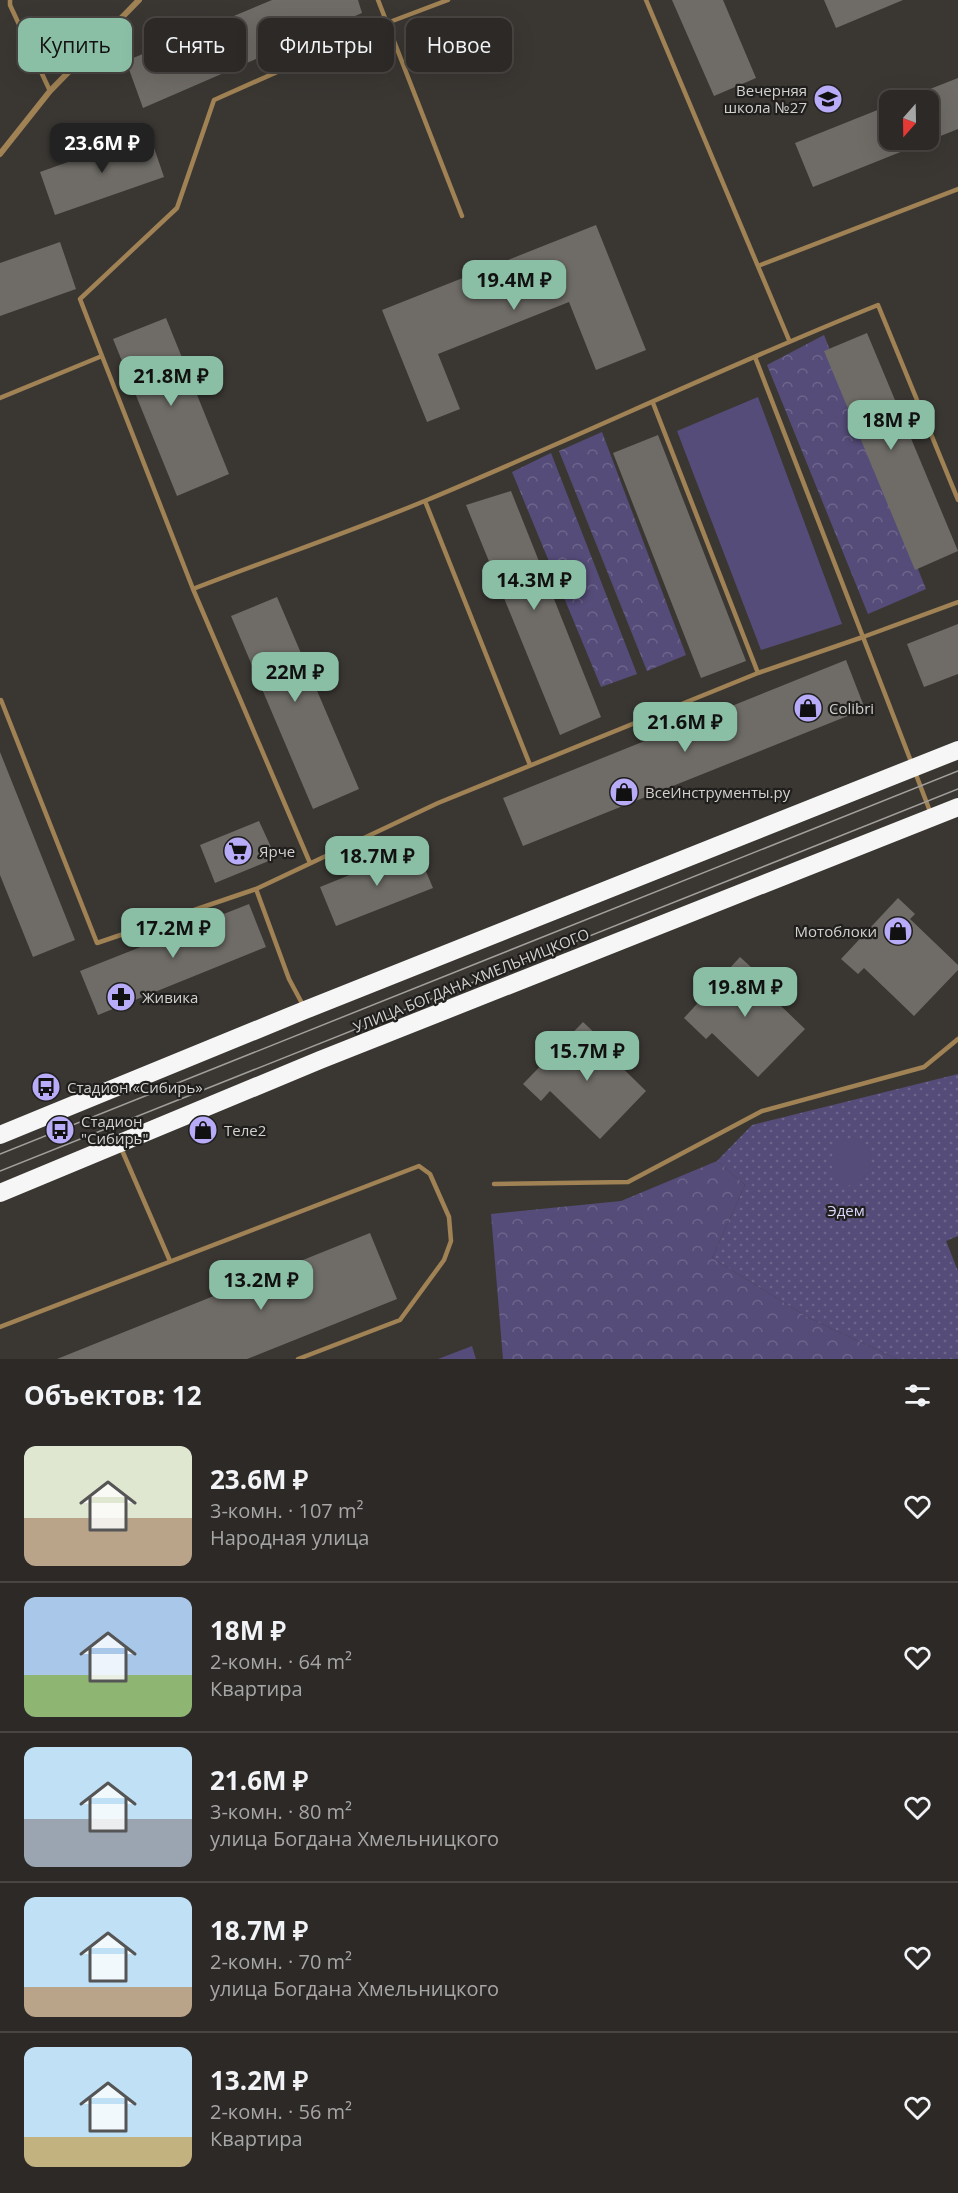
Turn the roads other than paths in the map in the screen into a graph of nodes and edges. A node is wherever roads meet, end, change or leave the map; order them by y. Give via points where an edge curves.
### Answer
1 (10, 0) edge
2 (139, 0) edge
3 (378, 0) edge
4 (448, 0) edge
5 (646, 0) edge
6 (385, 18) edge
7 (394, 20) edge
8 (394, 41) edge
9 (277, 72) edge
10 (50, 91) junction
11 (0, 154) edge
12 (958, 189) edge
13 (462, 216) dead end
14 (758, 266) junction
15 (789, 340) junction
16 (102, 356) junction
17 (755, 357) junction
18 (0, 398) edge
19 (653, 403) junction
20 (958, 500) edge
21 (425, 501) junction
22 (193, 589) junction
23 (958, 602) edge
24 (863, 637) junction
25 (758, 673) junction
26 (0, 700) edge
27 (958, 750) edge
28 (530, 765) junction
29 (913, 767) junction
30 (958, 807) edge
31 (932, 817) junction
32 (310, 863) junction
33 (256, 889) junction
34 (305, 1010) junction
35 (958, 1040) edge
36 (0, 1135) edge
37 (119, 1145) junction
38 (494, 1184) dead end
39 (0, 1193) edge
40 (170, 1261) junction
41 (0, 1326) edge
42 (298, 1359) edge

1 - 10 lane
2 - 10 street
3 - 6 lane
4 - 7 lane
5 - 14 lane
8 - 13 lane
9 - 16 lane via 214,100 177,208 80,299
10 - 11 street
12 - 14 lane
14 - 15 lane
15 - 17 lane
15 - 20 lane via 878,305
16 - 18 lane
16 - 22 lane
17 - 19 lane
17 - 24 lane
19 - 21 lane
19 - 25 lane
21 - 22 lane
21 - 28 lane
22 - 32 lane
23 - 24 lane
24 - 25 lane
24 - 29 lane
25 - 28 lane
26 - 33 lane via 97,943
27 - 29 highway
28 - 32 lane
29 - 31 lane
29 - 34 highway
30 - 31 highway, УЛИЦА БОГДАНА ХМЕЛЬНИЦКОГО
31 - 37 highway, УЛИЦА БОГДАНА ХМЕЛЬНИЦКОГО via 320,1060
32 - 33 lane
33 - 34 lane via 289,980
34 - 36 highway
35 - 38 lane via 924,1067 762,1111 628,1182
37 - 39 highway, УЛИЦА БОГДАНА ХМЕЛЬНИЦКОГО
37 - 40 lane
40 - 41 lane
40 - 42 lane via 409,1168 419,1166 430,1174 449,1217 451,1241 444,1260 400,1320

